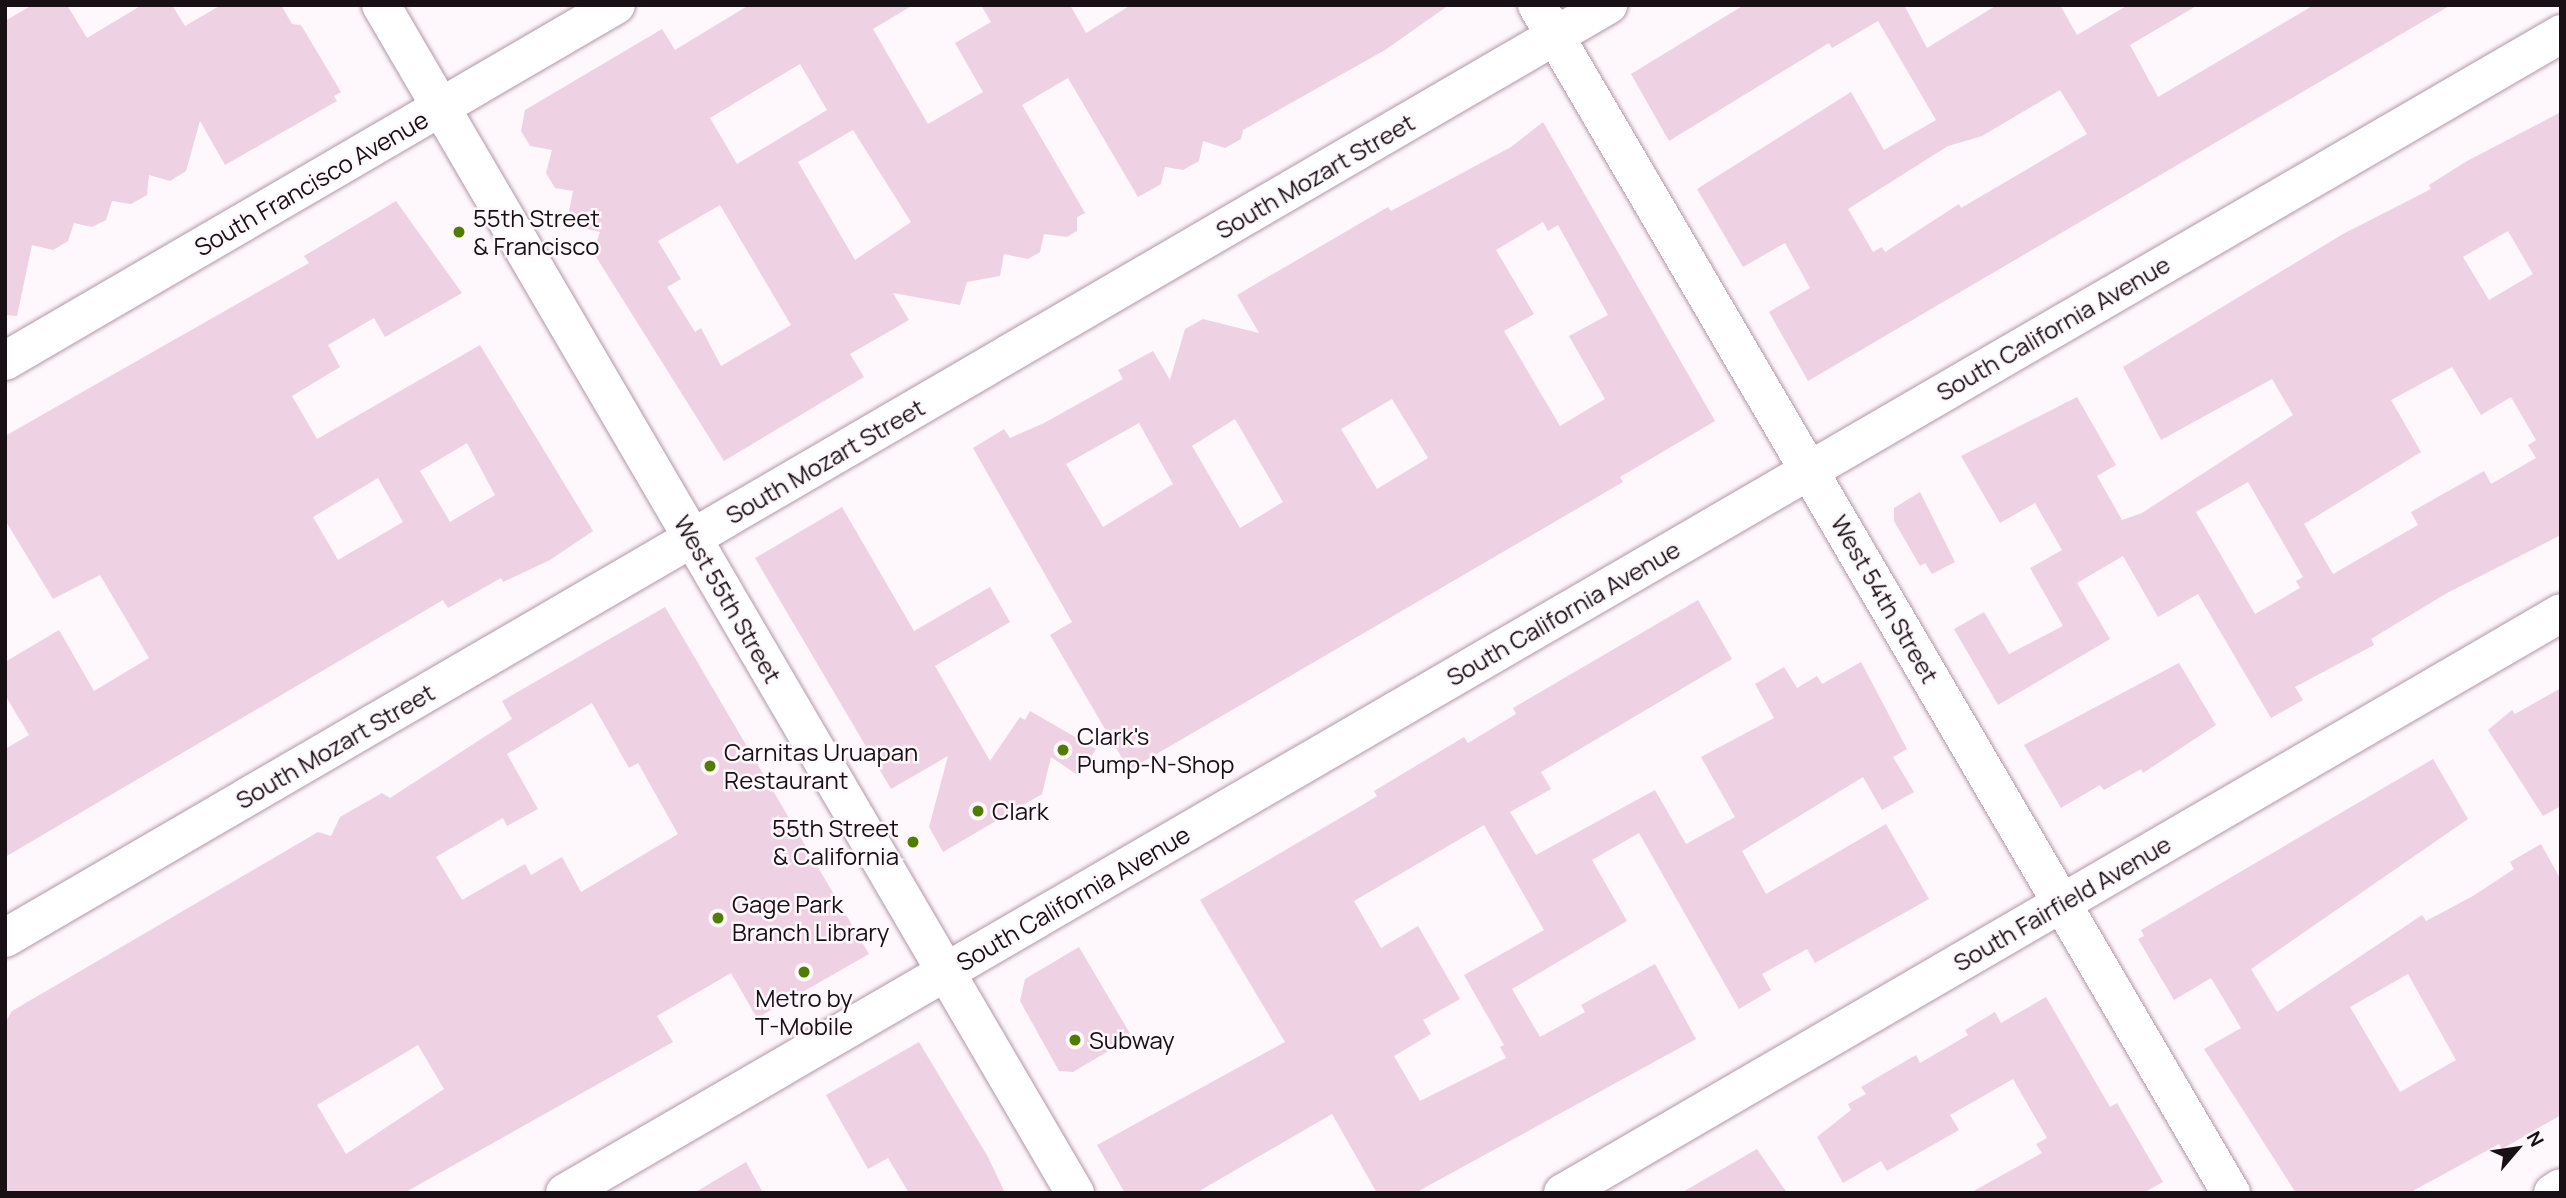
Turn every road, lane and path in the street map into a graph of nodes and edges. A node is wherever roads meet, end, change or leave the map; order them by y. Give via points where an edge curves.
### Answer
1 (381, 5) edge
2 (616, 5) edge
3 (1608, 5) edge
4 (1546, 21) edge
5 (2561, 33) edge
6 (441, 107) junction
7 (5, 361) edge
8 (1810, 470) junction
9 (693, 538) junction
10 (2561, 613) edge
11 (2062, 902) junction
12 (5, 938) edge
13 (947, 972) junction
14 (2561, 1188) edge
15 (565, 1193) edge
16 (1074, 1193) edge
17 (1563, 1193) edge
18 (2231, 1193) edge
19 (2553, 1193) edge

1 - 6 street, West 55th Street
2 - 6 street, South Francisco Avenue
3 - 4 street, South Mozart Street
4 - 8 street, West 54th Street
4 - 9 street, South Mozart Street
5 - 8 street, South California Avenue
6 - 7 street, South Francisco Avenue
6 - 9 street, West 55th Street
8 - 11 street, West 54th Street
8 - 13 street, South California Avenue
9 - 12 street, South Mozart Street
9 - 13 street, West 55th Street
10 - 11 street, South Fairfield Avenue
11 - 17 street, South Fairfield Avenue
11 - 18 street, West 54th Street
13 - 15 street, South California Avenue
13 - 16 street, West 55th Street
14 - 19 street

